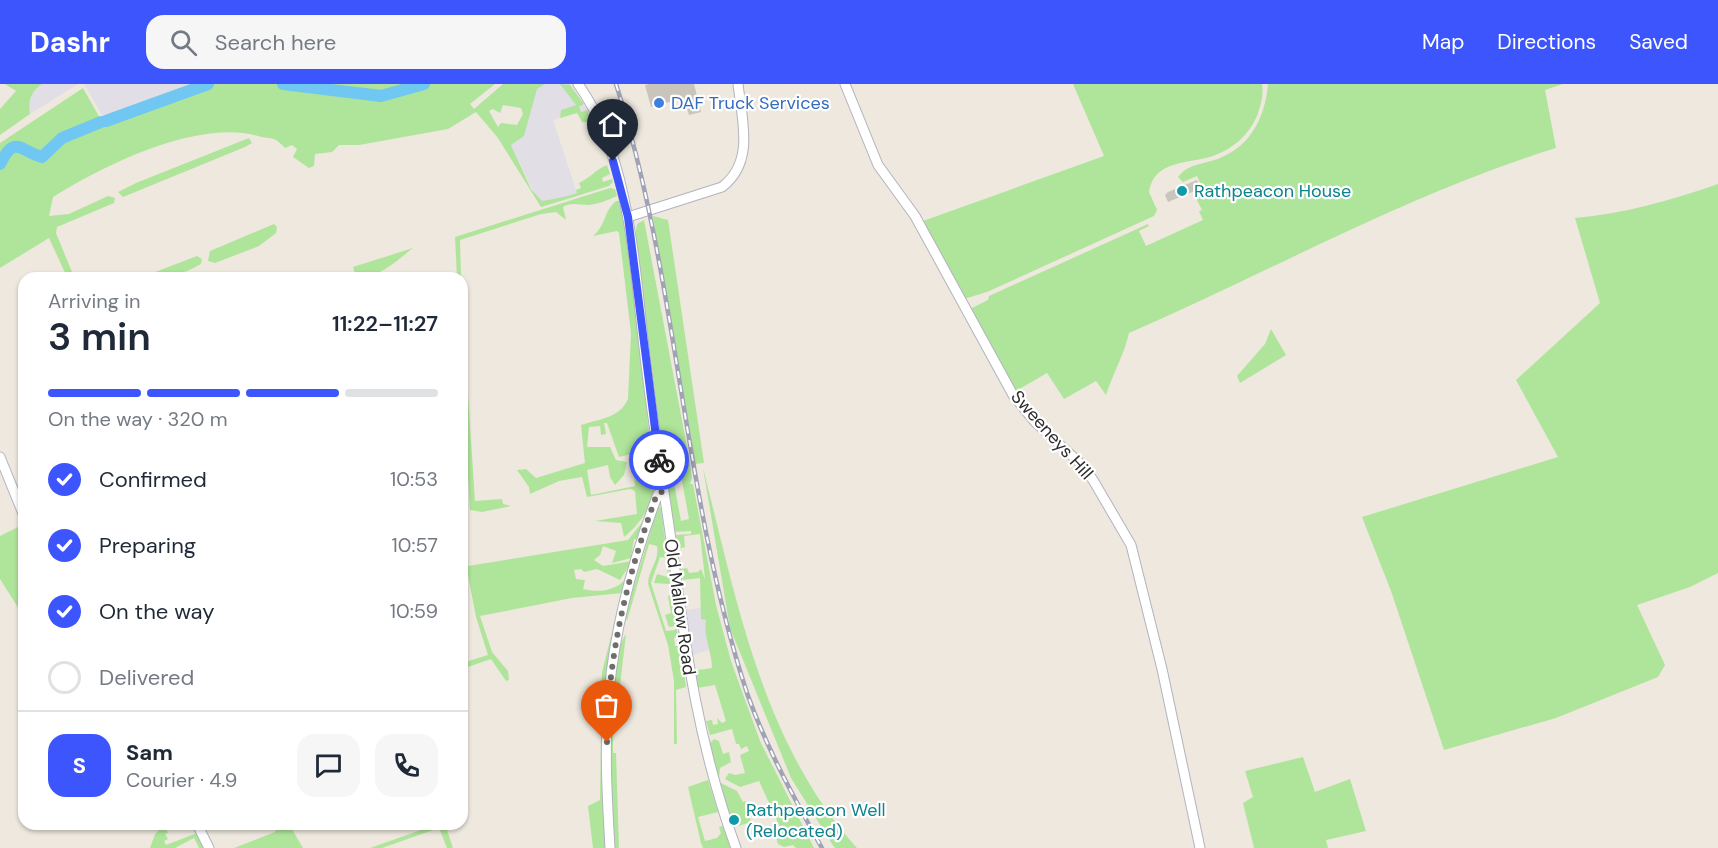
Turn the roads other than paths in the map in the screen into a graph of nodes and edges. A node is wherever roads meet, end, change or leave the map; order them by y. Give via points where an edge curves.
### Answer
1 (578, 84) edge
2 (738, 84) edge
3 (845, 84) edge
4 (628, 217) junction
5 (0, 457) edge
6 (664, 491) junction
7 (18, 501) edge
8 (200, 830) edge
9 (209, 848) edge
10 (610, 848) edge
11 (736, 848) edge
12 (1200, 848) edge

1 - 4 street, Old Mallow Road via 592,105 606,142
2 - 4 street via 744,148 734,178 713,190
3 - 12 street, Sweeneys Hill via 878,165 915,216 1013,395 1093,480 1131,544
4 - 6 street, Old Mallow Road
5 - 7 street
6 - 10 street via 657,494 648,518 624,606 612,670 607,722
6 - 11 street, Old Mallow Road via 691,688 714,782
8 - 9 street

